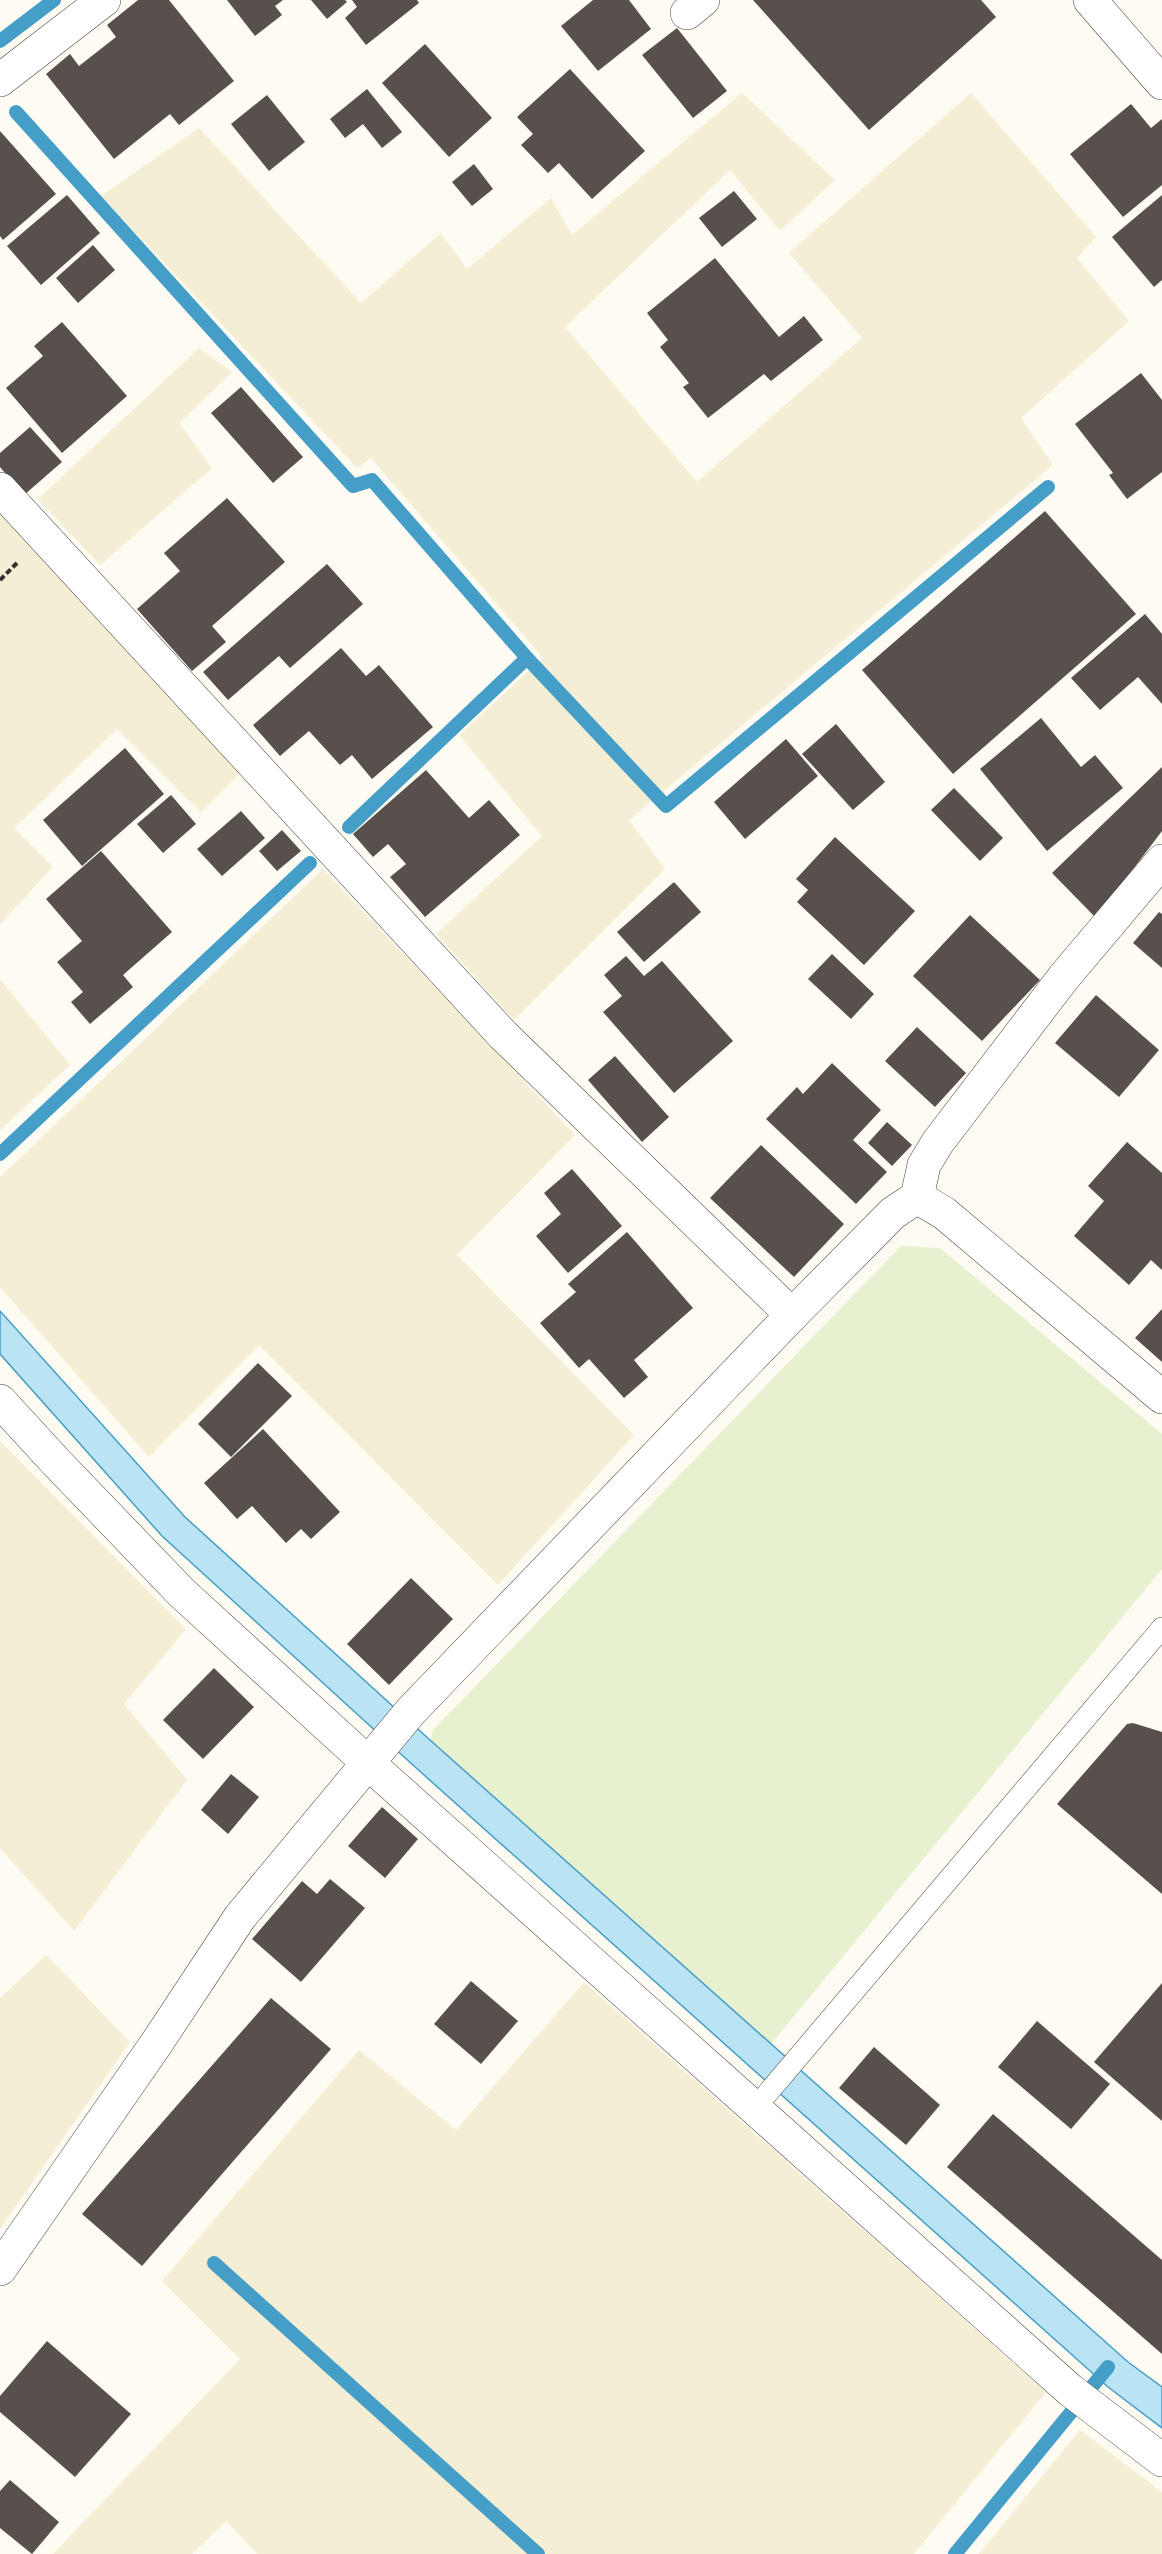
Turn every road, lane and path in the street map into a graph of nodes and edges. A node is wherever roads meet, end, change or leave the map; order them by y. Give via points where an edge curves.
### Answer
1 (104, 0) edge
2 (1090, 0) edge
3 (0, 80) edge
4 (1162, 83) edge
5 (0, 489) edge
6 (1162, 861) edge
7 (917, 1197) junction
8 (792, 1315) junction
9 (1162, 1397) edge
10 (0, 1401) edge
11 (1162, 1628) edge
12 (373, 1754) junction
13 (760, 2102) junction
14 (0, 2269) edge
15 (1162, 2460) edge

1 - 3 street
2 - 4 street
5 - 8 street via 504,1035
6 - 7 street via 1064,978 938,1142 924,1165
7 - 8 street via 893,1214
7 - 9 street via 944,1213
8 - 12 street
10 - 12 street via 182,1593
11 - 13 lane
12 - 13 street
12 - 14 street via 240,1917
13 - 15 street via 1082,2400

